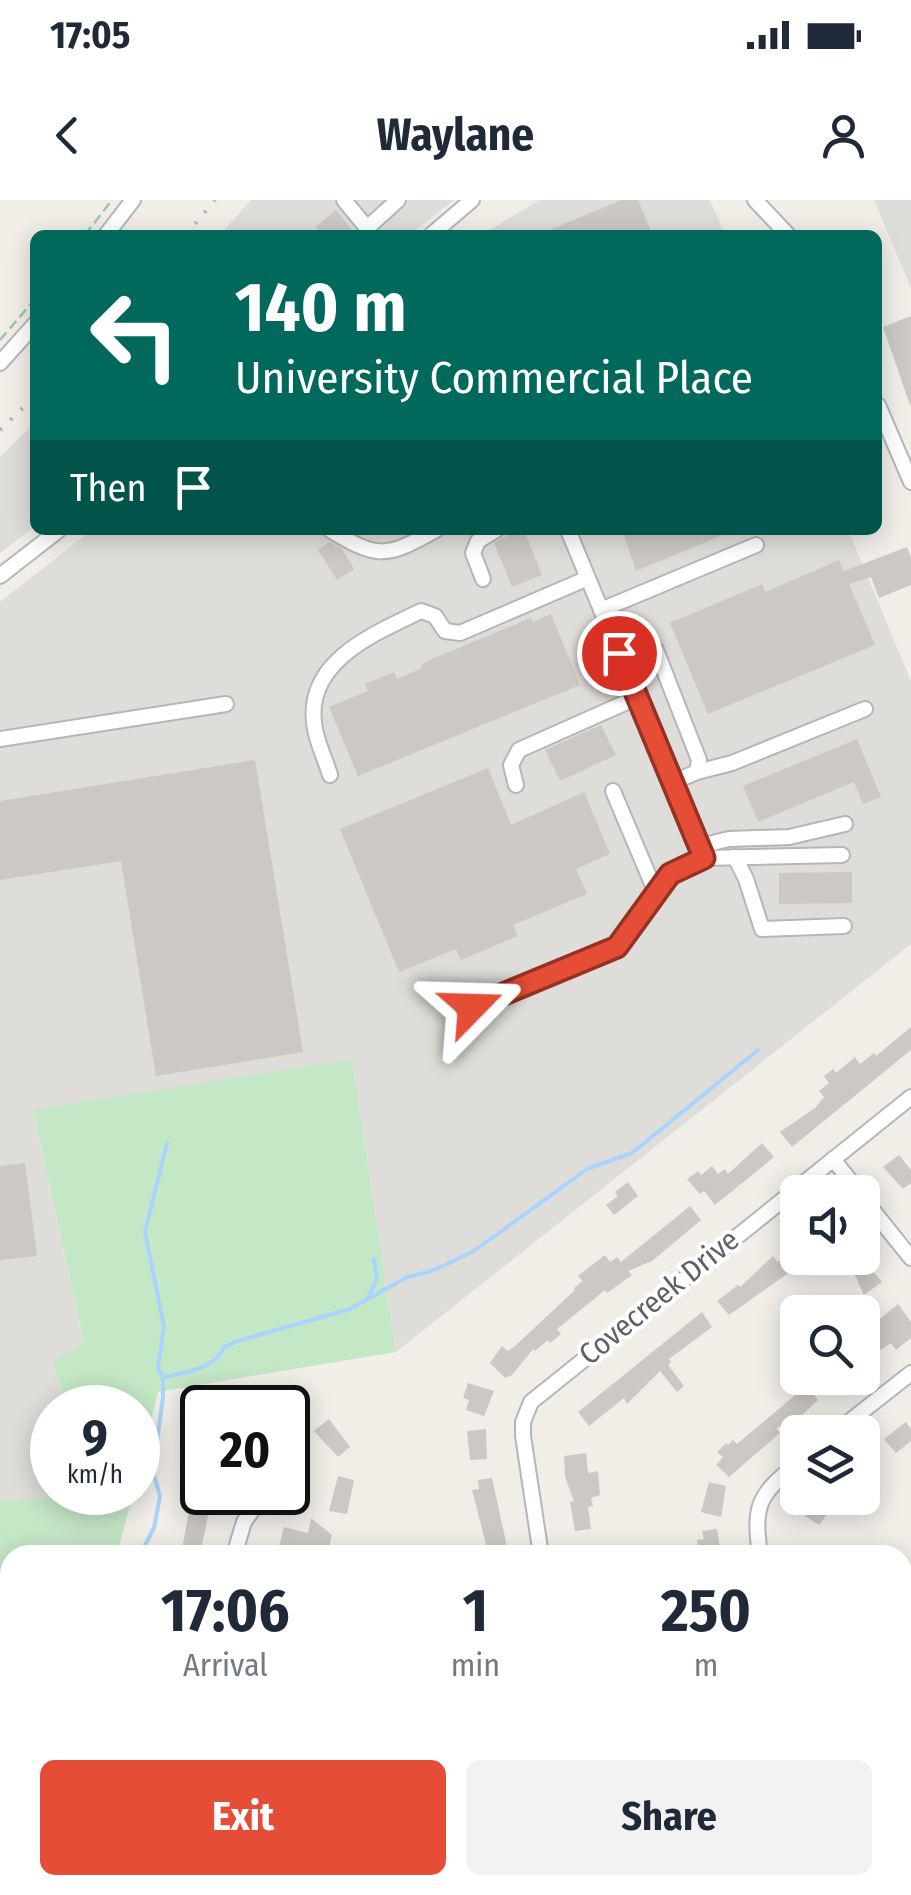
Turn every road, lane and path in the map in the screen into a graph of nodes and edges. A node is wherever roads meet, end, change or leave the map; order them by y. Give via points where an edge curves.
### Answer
1 (112, 200) edge
2 (134, 200) edge
3 (344, 200) edge
4 (398, 200) edge
5 (472, 200) edge
6 (755, 200) edge
7 (89, 230) edge
8 (110, 230) edge
9 (441, 230) edge
10 (783, 230) edge
11 (30, 305) edge
12 (30, 330) edge
13 (0, 340) edge
14 (0, 363) edge
15 (882, 414) edge
16 (911, 482) edge
17 (53, 535) edge
18 (338, 535) edge
19 (425, 535) edge
20 (488, 535) edge
21 (570, 535) edge
22 (756, 545) dead end
23 (0, 576) edge
24 (588, 578) junction
25 (483, 579) dead end
26 (601, 610) junction
27 (619, 653) junction
28 (638, 697) junction
29 (226, 704) dead end
30 (865, 709) dead end
31 (0, 739) edge
32 (697, 772) junction
33 (330, 775) dead end
34 (673, 782) junction
35 (516, 784) dead end
36 (613, 791) dead end
37 (844, 824) dead end
38 (702, 852) junction
39 (842, 855) dead end
40 (734, 857) junction
41 (656, 893) junction
42 (844, 926) dead end
43 (472, 1007) dead end
44 (911, 1097) edge
45 (833, 1159) junction
46 (845, 1175) edge
47 (880, 1219) edge
48 (911, 1258) edge
49 (911, 1374) edge
50 (858, 1415) edge
51 (780, 1477) edge
52 (249, 1515) edge
53 (237, 1545) edge
54 (540, 1545) edge
55 (759, 1545) edge

1 - 7 path
2 - 8 street
3 - 4 street via 367,228
5 - 9 street
6 - 10 street
11 - 13 path
12 - 14 street
15 - 16 street
17 - 23 street
18 - 19 street via 383,554
20 - 25 street via 473,553
21 - 24 street
22 - 26 street
24 - 26 street
24 - 33 street via 460,633 420,611 330,666 316,695 314,722
26 - 27 street
27 - 28 street
27 - 32 street via 652,645 700,760
28 - 34 street
28 - 35 street via 519,750 511,765
29 - 31 street
30 - 32 street
32 - 34 street
34 - 38 street
36 - 41 street
37 - 38 street via 789,838 729,839
38 - 40 street
38 - 41 street
39 - 40 street
40 - 42 street via 762,929
41 - 43 street via 617,947
44 - 45 street, Covecreek Drive
45 - 46 street
45 - 54 street, Covecreek Drive via 531,1402 523,1436
47 - 48 street
49 - 50 street
51 - 55 street via 760,1501
52 - 53 street

